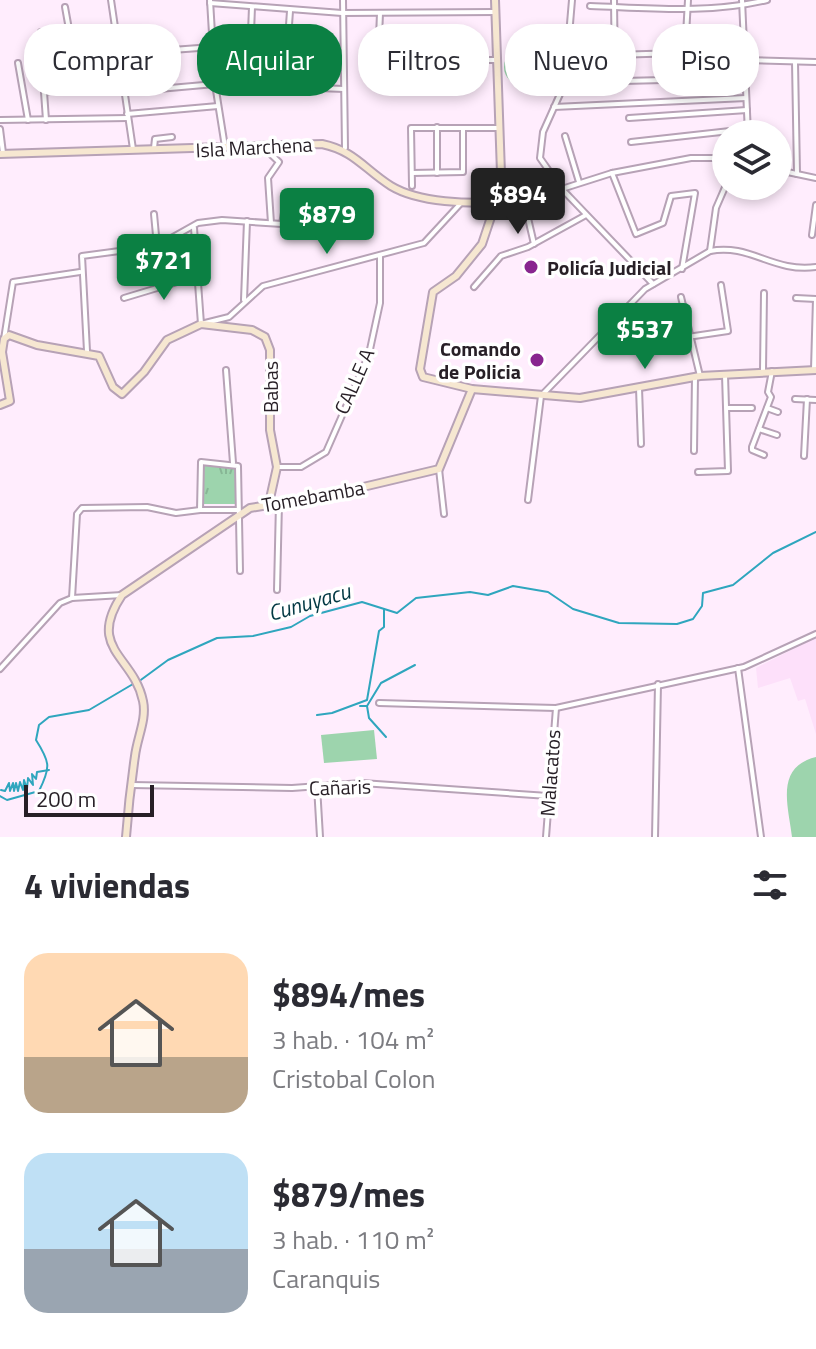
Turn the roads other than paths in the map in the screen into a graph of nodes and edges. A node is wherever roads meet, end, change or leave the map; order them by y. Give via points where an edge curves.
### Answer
1 (111, 0) edge
2 (343, 0) edge
3 (495, 0) edge
4 (572, 0) edge
5 (614, 0) edge
6 (646, 0) edge
7 (688, 0) edge
8 (767, 0) edge
9 (210, 1) edge
10 (742, 3) edge
11 (590, 6) dead end
12 (65, 7) dead end
13 (252, 7) junction
14 (614, 7) junction
15 (646, 8) junction
16 (688, 9) junction
17 (290, 10) junction
18 (495, 12) junction
19 (342, 13) junction
20 (380, 13) junction
21 (68, 24) edge
22 (115, 24) edge
23 (211, 24) edge
24 (251, 24) edge
25 (289, 24) edge
26 (380, 24) edge
27 (614, 24) edge
28 (687, 24) edge
29 (743, 24) edge
30 (489, 60) edge
31 (497, 60) junction
32 (759, 61) edge
33 (795, 62) junction
34 (816, 62) edge
35 (18, 63) dead end
36 (344, 89) joint
37 (43, 96) edge
38 (126, 96) edge
39 (217, 96) edge
40 (746, 98) joint
41 (649, 103) junction
42 (218, 106) junction
43 (554, 107) junction
44 (747, 110) junction
45 (128, 116) junction
46 (649, 117) junction
47 (629, 118) dead end
48 (0, 120) edge
49 (28, 120) junction
50 (46, 120) junction
51 (747, 120) edge
52 (437, 127) junction
53 (463, 128) junction
54 (499, 128) junction
55 (0, 129) edge
56 (712, 135) edge
57 (565, 136) dead end
58 (172, 137) dead end
59 (631, 142) dead end
60 (263, 147) junction
61 (345, 148) junction
62 (225, 149) junction
63 (134, 151) junction
64 (154, 151) junction
65 (2, 153) edge
66 (712, 158) edge
67 (412, 173) junction
68 (437, 173) junction
69 (612, 173) junction
70 (792, 173) edge
71 (797, 174) junction
72 (816, 178) edge
73 (579, 182) junction
74 (412, 186) dead end
75 (561, 188) junction
76 (719, 200) edge
77 (463, 201) junction
78 (524, 201) junction
79 (499, 202) junction
80 (816, 205) edge
81 (285, 207) dead end
82 (154, 214) dead end
83 (586, 215) junction
84 (247, 221) junction
85 (271, 223) junction
86 (194, 228) junction
87 (812, 235) dead end
88 (534, 244) junction
89 (157, 246) junction
90 (710, 251) junction
91 (380, 256) junction
92 (816, 267) edge
93 (682, 270) junction
94 (80, 272) junction
95 (197, 276) junction
96 (653, 284) junction
97 (721, 285) dead end
98 (474, 287) dead end
99 (764, 293) dead end
100 (681, 297) dead end
101 (124, 298) dead end
102 (796, 298) dead end
103 (816, 299) edge
104 (244, 300) junction
105 (201, 324) junction
106 (691, 336) junction
107 (4, 339) junction
108 (647, 343) dead end
109 (87, 351) junction
110 (226, 370) dead end
111 (763, 370) junction
112 (815, 370) edge
113 (772, 371) junction
114 (725, 373) junction
115 (697, 376) junction
116 (639, 388) junction
117 (472, 389) junction
118 (541, 396) junction
119 (795, 399) dead end
120 (807, 399) junction
121 (816, 400) edge
122 (1, 406) edge
123 (727, 408) junction
124 (752, 408) dead end
125 (767, 408) junction
126 (778, 412) dead end
127 (759, 429) junction
128 (777, 435) dead end
129 (641, 444) dead end
130 (694, 451) dead end
131 (764, 455) dead end
132 (804, 456) dead end
133 (233, 463) junction
134 (277, 467) junction
135 (439, 469) junction
136 (698, 472) dead end
137 (528, 500) dead end
138 (269, 503) junction
139 (279, 503) junction
140 (200, 510) junction
141 (239, 512) junction
142 (444, 514) dead end
143 (240, 571) dead end
144 (277, 590) dead end
145 (122, 595) junction
146 (72, 598) junction
147 (816, 634) edge
148 (738, 668) junction
149 (0, 669) edge
150 (658, 684) junction
151 (379, 703) dead end
152 (556, 708) junction
153 (132, 785) junction
154 (317, 786) junction
155 (548, 796) junction
156 (126, 837) edge
157 (320, 837) edge
158 (546, 837) edge
159 (655, 837) edge
160 (761, 837) edge

1 - 22 street
2 - 19 street
3 - 18 street
4 - 43 street via 569,61
5 - 14 street
6 - 15 street
7 - 16 street
8 - 10 street
9 - 13 street
9 - 23 street
10 - 16 street
10 - 29 street
11 - 14 street
12 - 21 street
13 - 17 street
13 - 24 street
14 - 15 street
14 - 27 street
15 - 16 street
16 - 28 street
17 - 19 street
17 - 25 street
18 - 20 street
18 - 31 street
19 - 20 street
19 - 36 street
20 - 26 street
30 - 31 street
31 - 54 street
32 - 33 street
33 - 34 street
33 - 71 street
35 - 49 street
36 - 61 street
37 - 50 street
38 - 45 street
39 - 42 street
40 - 41 street
40 - 44 street
41 - 43 street
41 - 46 street
42 - 45 street
42 - 62 street
43 - 75 street via 540,158
44 - 46 street
44 - 51 street
45 - 50 street
45 - 63 street
46 - 47 street
48 - 49 street
49 - 50 street
52 - 53 street
52 - 67 street via 410,129
52 - 68 street
53 - 54 street
53 - 68 street via 463,172
54 - 79 street
55 - 65 street
56 - 59 street
57 - 73 street
58 - 64 street via 155,139
60 - 61 street, Isla Marchena
60 - 62 street, Isla Marchena
60 - 85 street via 279,162 268,178
61 - 77 street via 402,192
62 - 64 street, Isla Marchena
63 - 64 street, Isla Marchena
63 - 65 street, Isla Marchena
66 - 69 street
67 - 68 street
67 - 74 street
69 - 73 street
69 - 93 street via 636,234 663,223 671,196 695,193
70 - 71 street
71 - 72 street
73 - 75 street
75 - 78 street
75 - 83 street
76 - 90 street
77 - 79 street
77 - 91 street via 424,243
78 - 79 street
78 - 88 street
79 - 117 street via 482,244 456,276 433,292 421,374
80 - 87 street
81 - 85 street via 281,224
82 - 89 street
83 - 88 street
83 - 96 street
84 - 85 street
84 - 86 street via 198,223
84 - 104 street
86 - 89 street
86 - 95 street
88 - 98 street via 501,256
89 - 94 street via 88,254 80,257
90 - 92 street via 751,253 785,268
90 - 93 street
91 - 104 street via 271,283
91 - 134 street, CALLE A via 380,303 369,354 326,452 301,467
93 - 96 street
94 - 107 street via 13,282
94 - 109 street
95 - 101 street
95 - 105 street
96 - 118 street
97 - 106 street via 728,331
99 - 111 street
100 - 106 street
102 - 103 street
103 - 112 street
104 - 105 street via 229,317
105 - 109 street via 170,337 122,394 113,387 102,358
105 - 134 street, Babas via 252,330 269,344 270,430
106 - 108 street
106 - 115 street
107 - 109 street via 14,335 46,347
107 - 122 street via 10,401
110 - 133 street
111 - 113 street
111 - 114 street
112 - 113 street
113 - 125 street
114 - 115 street
114 - 123 street
115 - 116 street
115 - 130 street
116 - 118 street via 580,398
116 - 129 street
117 - 118 street
117 - 135 street
118 - 137 street
119 - 120 street
120 - 121 street
120 - 132 street
123 - 124 street
123 - 136 street via 728,471
125 - 126 street
125 - 127 street
127 - 128 street
127 - 131 street via 752,450
133 - 140 street via 201,462
133 - 141 street via 239,468
134 - 138 street, Babas
135 - 139 street, Tomebamba
135 - 142 street
138 - 139 street, Tomebamba
138 - 141 street, Tomebamba
139 - 144 street
140 - 141 street
140 - 146 street via 82,508 77,514
141 - 143 street
141 - 145 street, Tomebamba
145 - 146 street
145 - 153 street via 111,613 109,638 141,693 144,709
146 - 149 street via 60,603
147 - 148 street
148 - 150 street
148 - 160 street
150 - 152 street
150 - 159 street
151 - 152 street
152 - 155 street, Malacatos
153 - 154 street, Cañaris
153 - 156 street
154 - 155 street, Cañaris via 362,783
154 - 157 street
155 - 158 street, Malacatos

